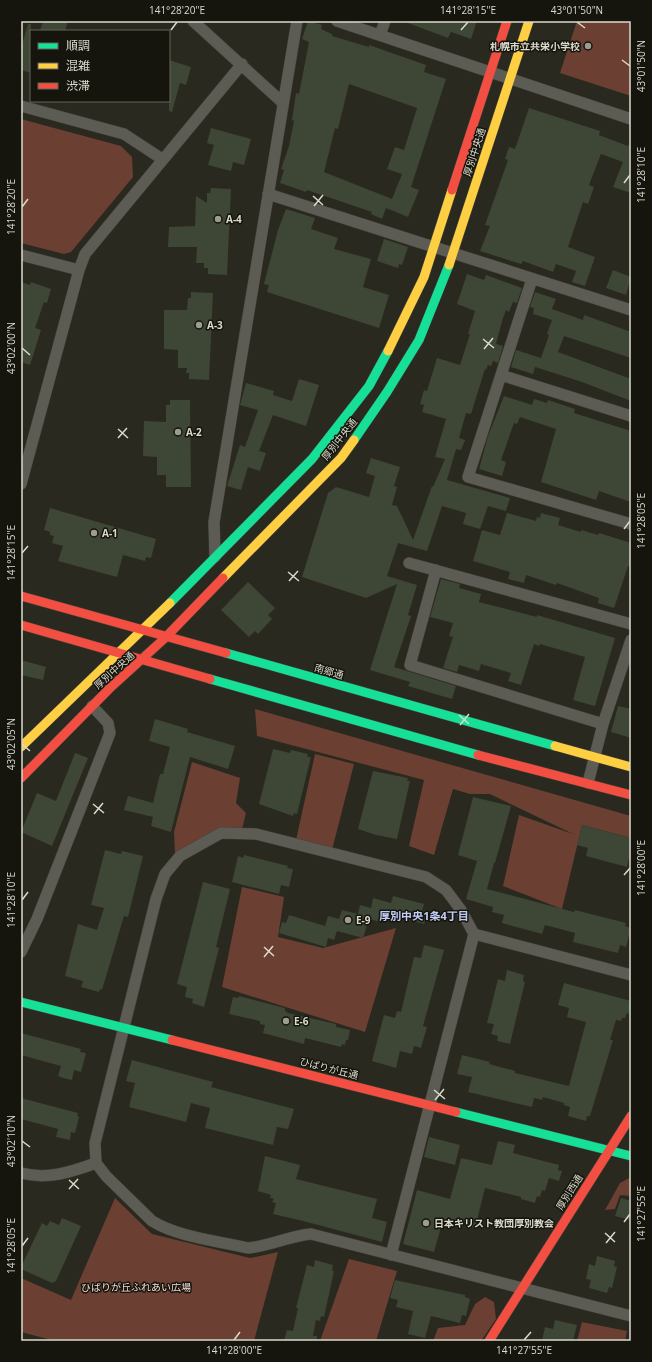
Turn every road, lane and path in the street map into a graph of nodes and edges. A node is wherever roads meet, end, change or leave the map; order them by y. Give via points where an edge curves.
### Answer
1 (193, 21) edge
2 (297, 21) edge
3 (337, 21) edge
4 (385, 21) edge
5 (507, 21) edge
6 (529, 21) edge
7 (380, 36) junction
8 (242, 64) junction
9 (490, 73) junction
10 (510, 79) junction
11 (283, 102) junction
12 (21, 106) edge
13 (631, 119) edge
14 (162, 159) junction
15 (268, 194) junction
16 (435, 246) junction
17 (454, 253) junction
18 (21, 256) edge
19 (79, 270) junction
20 (532, 279) junction
21 (631, 310) edge
22 (501, 375) junction
23 (631, 416) edge
24 (21, 484) edge
25 (631, 524) edge
26 (215, 557) junction
27 (409, 563) dead end
28 (436, 570) junction
29 (21, 596) edge
30 (631, 624) edge
31 (21, 625) edge
32 (141, 631) junction
33 (165, 638) junction
34 (631, 640) edge
35 (120, 653) junction
36 (142, 659) junction
37 (92, 706) junction
38 (603, 724) junction
39 (21, 747) edge
40 (595, 756) junction
41 (631, 767) edge
42 (21, 778) edge
43 (588, 783) junction
44 (631, 795) edge
45 (474, 934) junction
46 (21, 952) edge
47 (631, 975) edge
48 (21, 1002) edge
49 (123, 1028) junction
50 (430, 1105) junction
51 (631, 1116) edge
52 (609, 1150) junction
53 (631, 1156) edge
54 (96, 1163) junction
55 (21, 1173) edge
56 (391, 1255) junction
57 (522, 1287) junction
58 (631, 1316) edge
59 (488, 1341) edge

1 - 8 street
2 - 11 street
3 - 7 street
4 - 7 street
5 - 9 street, 厚別中央通
6 - 10 street, 厚別中央通
7 - 9 street
8 - 11 street
8 - 14 street
9 - 10 street
9 - 16 street, 厚別中央通
10 - 13 street
10 - 17 street, 厚別中央通
11 - 15 street
12 - 14 street via 124,134
14 - 19 street via 85,254
15 - 16 street
15 - 26 street via 214,522
16 - 17 street
16 - 26 street, 厚別中央通 via 399,332 369,386 312,459
17 - 20 street
17 - 33 street, 厚別中央通 via 419,340 388,392 340,458
18 - 19 street
19 - 24 street
20 - 21 street
20 - 22 street
22 - 23 street
22 - 25 street via 468,477
26 - 32 street, 厚別中央通
27 - 28 street
28 - 30 street
28 - 38 street via 410,665
29 - 32 street, 南郷通
31 - 35 street
32 - 33 street, 南郷通
32 - 35 street, 厚別中央通
33 - 36 street, 厚別中央通
33 - 40 street, 南郷通
34 - 38 street
35 - 36 street
35 - 39 street, 厚別中央通
36 - 37 street, 厚別中央通
36 - 43 street via 435,744
37 - 42 street, 厚別中央通
37 - 46 street via 108,723 110,733 37,919
38 - 40 street
40 - 41 street, 南郷通
40 - 43 street
43 - 44 street
45 - 47 street
45 - 49 street via 446,890 426,877 256,834 221,833 180,856 165,874 156,899
45 - 50 street
48 - 49 street, ひばりが丘通
49 - 50 street, ひばりが丘通
49 - 54 street via 95,1143
50 - 52 street, ひばりが丘通
50 - 56 street
51 - 52 street, 厚別西通
52 - 53 street, ひばりが丘通
52 - 57 street, 厚別西通
54 - 55 street via 45,1177
54 - 56 street via 152,1221 161,1226 248,1248 311,1234
56 - 57 street
57 - 58 street
57 - 59 street, 厚別西通

